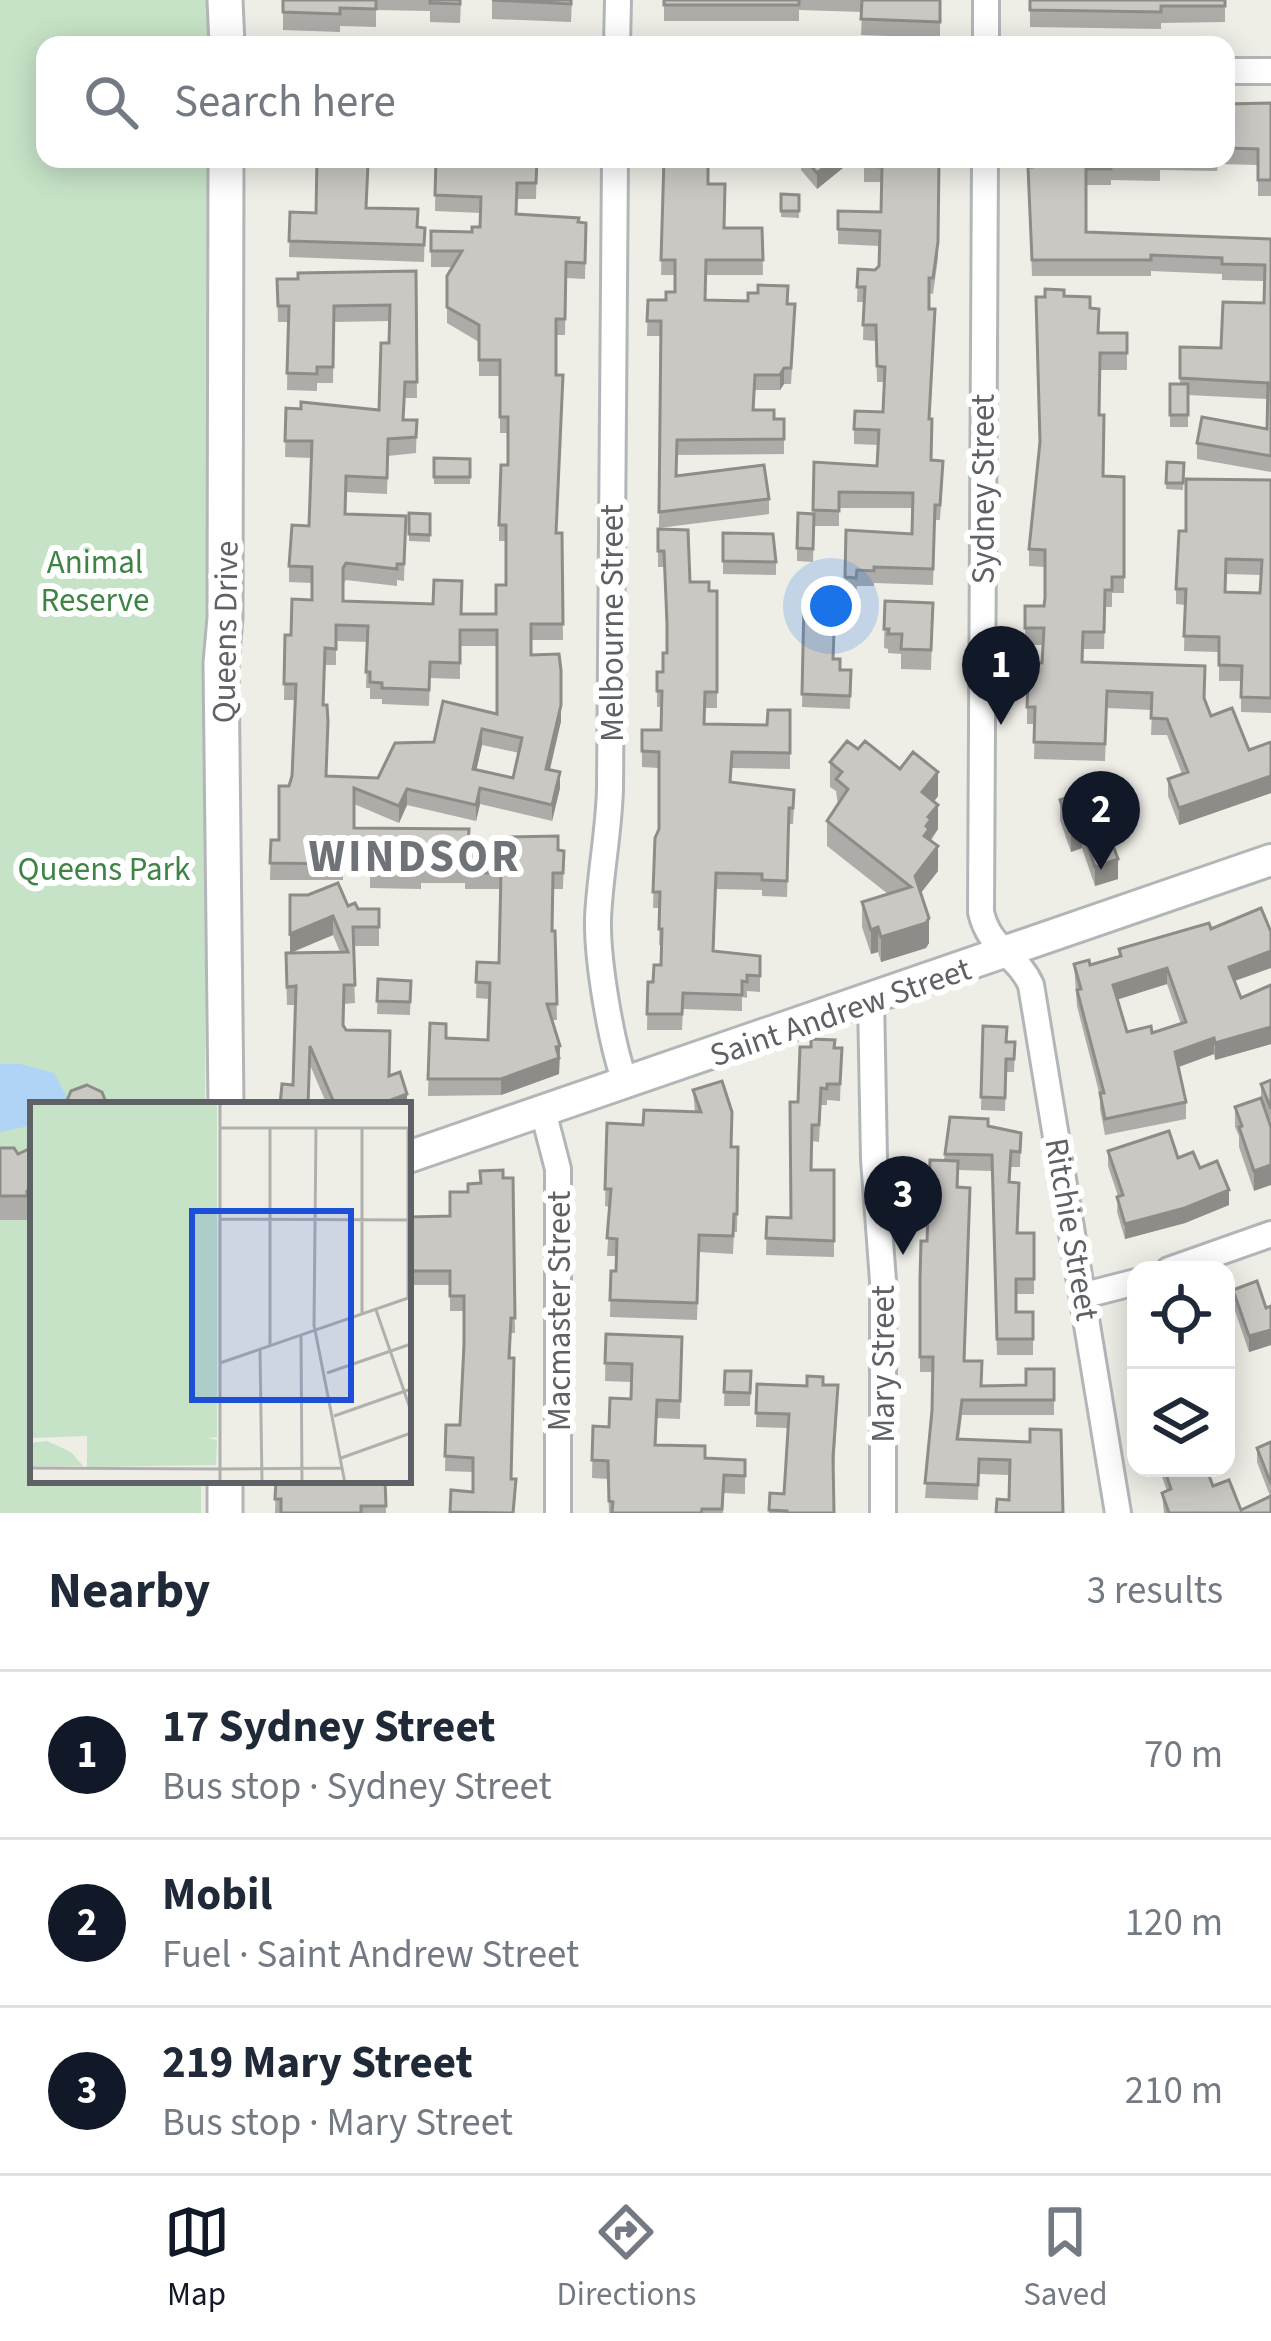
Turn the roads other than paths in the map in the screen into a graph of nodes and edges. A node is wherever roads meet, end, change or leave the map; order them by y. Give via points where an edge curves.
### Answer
1 (225, 0) edge
2 (618, 0) edge
3 (986, 0) edge
4 (227, 36) edge
5 (617, 36) edge
6 (986, 36) edge
7 (1235, 71) edge
8 (1271, 71) edge
9 (226, 168) edge
10 (615, 168) edge
11 (985, 168) edge
12 (1271, 860) edge
13 (1005, 955) junction
14 (871, 999) junction
15 (626, 1084) junction
16 (226, 1102) edge
17 (543, 1111) junction
18 (411, 1156) edge
19 (1271, 1234) edge
20 (1194, 1261) edge
21 (1127, 1284) edge
22 (1085, 1295) junction
23 (558, 1513) edge
24 (883, 1513) edge
25 (1118, 1513) edge

1 - 4 main road
2 - 5 street
3 - 6 street
7 - 8 street
9 - 16 main road, Queens Drive
10 - 15 street, Melbourne Street via 610,804 598,925
11 - 13 street, Sydney Street via 980,892 986,929
12 - 13 street, Saint Andrew Street
13 - 14 street, Saint Andrew Street
13 - 22 street, Ritchie Street via 1030,985
14 - 15 street, Saint Andrew Street
14 - 24 street, Mary Street
15 - 17 street, Saint Andrew Street
17 - 18 street, Saint Andrew Street
17 - 23 street, Macmaster Street via 558,1169
19 - 20 street
21 - 22 street
22 - 25 street, Ritchie Street

